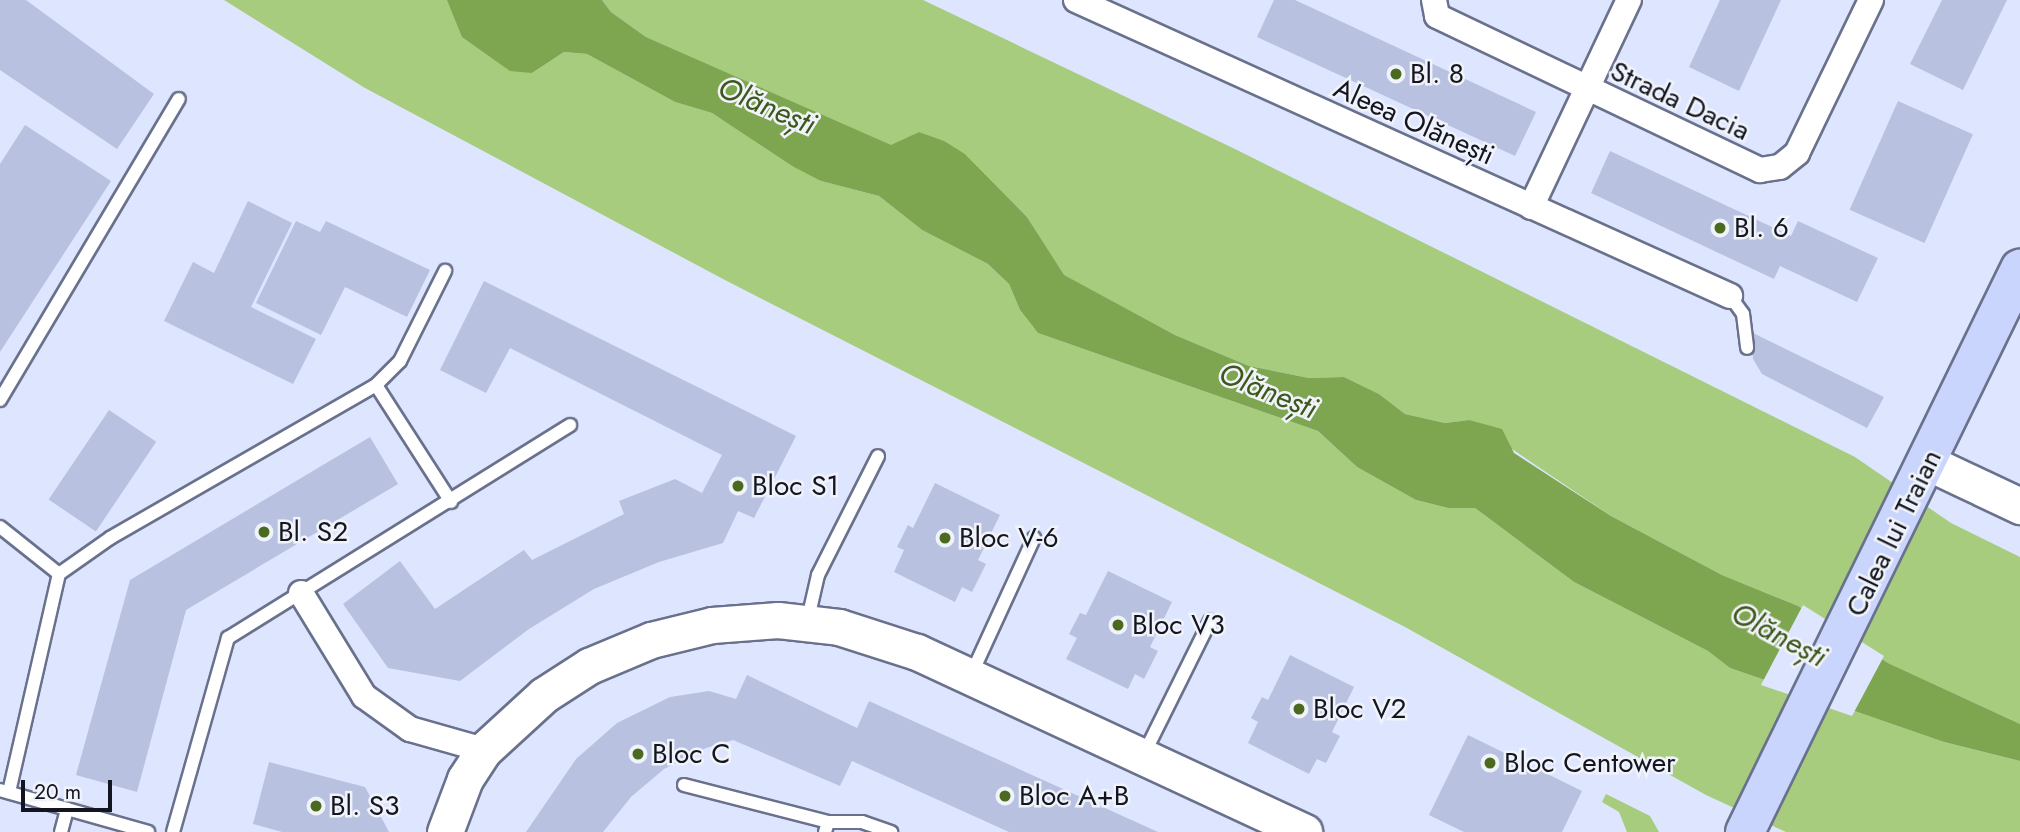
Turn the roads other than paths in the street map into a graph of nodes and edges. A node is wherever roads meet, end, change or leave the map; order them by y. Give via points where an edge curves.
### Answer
1 (1076, 0) edge
2 (1434, 0) edge
3 (1629, 0) edge
4 (1871, 0) edge
5 (1586, 89) junction
6 (179, 99) dead end
7 (1531, 207) junction
8 (2020, 269) edge
9 (445, 271) dead end
10 (1730, 296) joint
11 (1746, 348) dead end
12 (376, 384) junction
13 (0, 400) edge
14 (570, 425) dead end
15 (878, 456) dead end
16 (1929, 463) junction
17 (451, 502) junction
18 (2020, 506) edge
19 (0, 527) edge
20 (1034, 538) dead end
21 (59, 574) junction
22 (301, 593) junction
23 (1210, 621) dead end
24 (807, 624) junction
25 (970, 677) junction
26 (484, 750) junction
27 (1143, 757) junction
28 (684, 785) dead end
29 (5, 791) edge
30 (67, 809) junction
31 (827, 827) edge
32 (61, 832) edge
33 (148, 832) edge
34 (173, 832) edge
35 (445, 832) edge
36 (891, 832) edge
37 (1304, 832) edge
38 (1745, 832) edge

1 - 7 street, Aleea Olănești
2 - 5 street, Strada Dacia via 1437,16
3 - 5 street
4 - 5 street, Strada Dacia via 1797,153 1780,167 1760,170 1732,161
5 - 7 street
6 - 13 lane
7 - 10 street, Aleea Olănești
8 - 16 main road, Calea lui Traian
9 - 12 lane via 400,360
10 - 11 lane via 1743,314
12 - 17 lane
12 - 21 lane via 110,538
14 - 17 lane
15 - 24 lane via 818,575
16 - 18 street
16 - 38 main road, Calea lui Traian
17 - 22 lane
19 - 21 lane
20 - 25 lane
21 - 29 lane
22 - 26 street via 364,696 410,729
22 - 34 lane via 228,638
23 - 27 lane
24 - 25 street via 878,638
24 - 26 street via 778,620 712,625 651,640 589,666 544,695
25 - 27 street
26 - 35 street via 465,779
27 - 37 street
28 - 31 lane
29 - 30 lane
30 - 32 lane
30 - 33 lane
31 - 36 lane via 862,822

